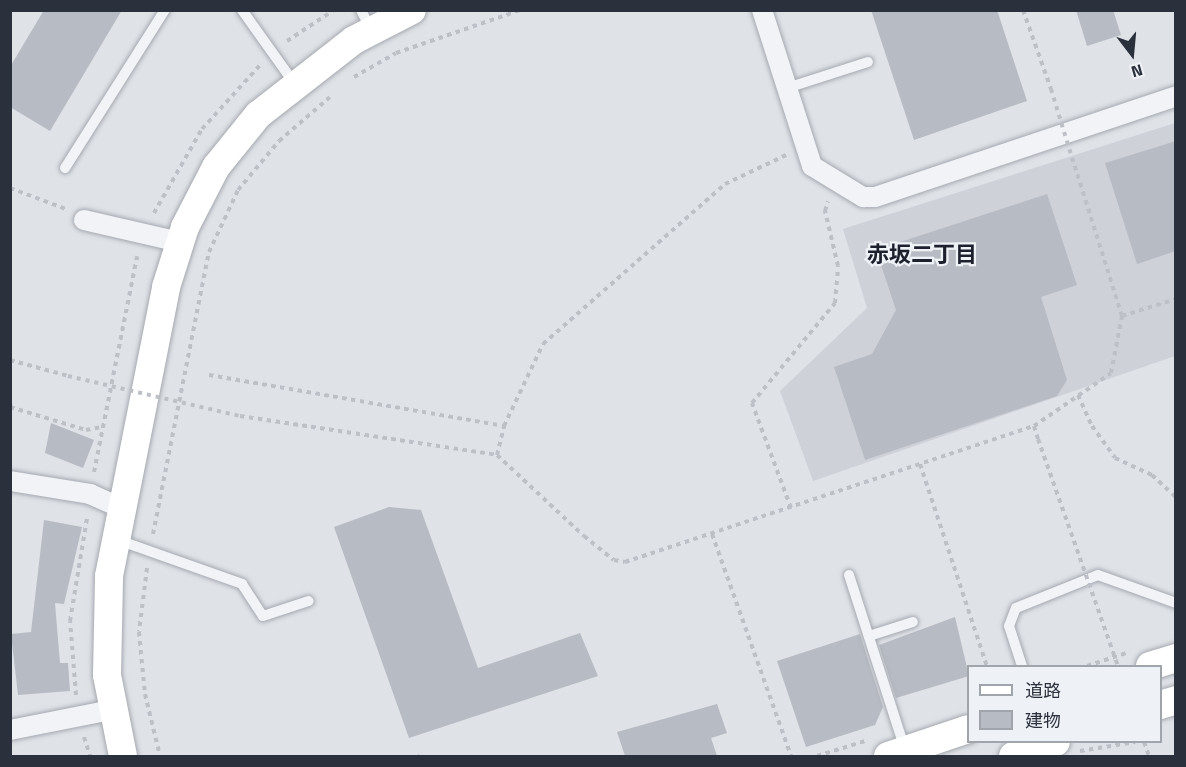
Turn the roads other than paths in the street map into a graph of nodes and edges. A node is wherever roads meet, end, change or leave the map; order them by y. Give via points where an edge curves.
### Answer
1 (165, 10) edge
2 (242, 10) edge
3 (412, 10) edge
4 (762, 10) edge
5 (366, 20) edge
6 (868, 62) dead end
7 (294, 83) junction
8 (787, 88) junction
9 (1176, 96) edge
10 (65, 168) dead end
11 (84, 220) road end
12 (179, 242) junction
13 (11, 482) edge
14 (119, 507) junction
15 (115, 538) junction
16 (849, 574) dead end
17 (309, 602) dead end
18 (1176, 603) edge
19 (913, 622) dead end
20 (869, 636) junction
21 (1176, 658) edge
22 (1022, 665) edge
23 (1153, 665) edge
24 (111, 710) junction
25 (10, 730) edge
26 (967, 730) edge
27 (1065, 747) edge
28 (896, 753) edge
29 (123, 756) edge
30 (1013, 756) edge

1 - 10 lane
2 - 7 lane
3 - 5 street
4 - 8 street
5 - 7 street
6 - 8 lane
7 - 12 street via 258,115 216,167
8 - 9 street via 812,166 833,183 875,197
11 - 12 street
12 - 14 street
13 - 14 street via 90,494
14 - 15 street
15 - 17 lane via 242,584 263,616
15 - 24 street via 105,625
16 - 20 lane
18 - 22 lane via 1098,575 1016,608 1010,626
19 - 20 lane
20 - 28 lane
21 - 23 street
24 - 25 street
24 - 29 street
26 - 28 street
27 - 30 street

